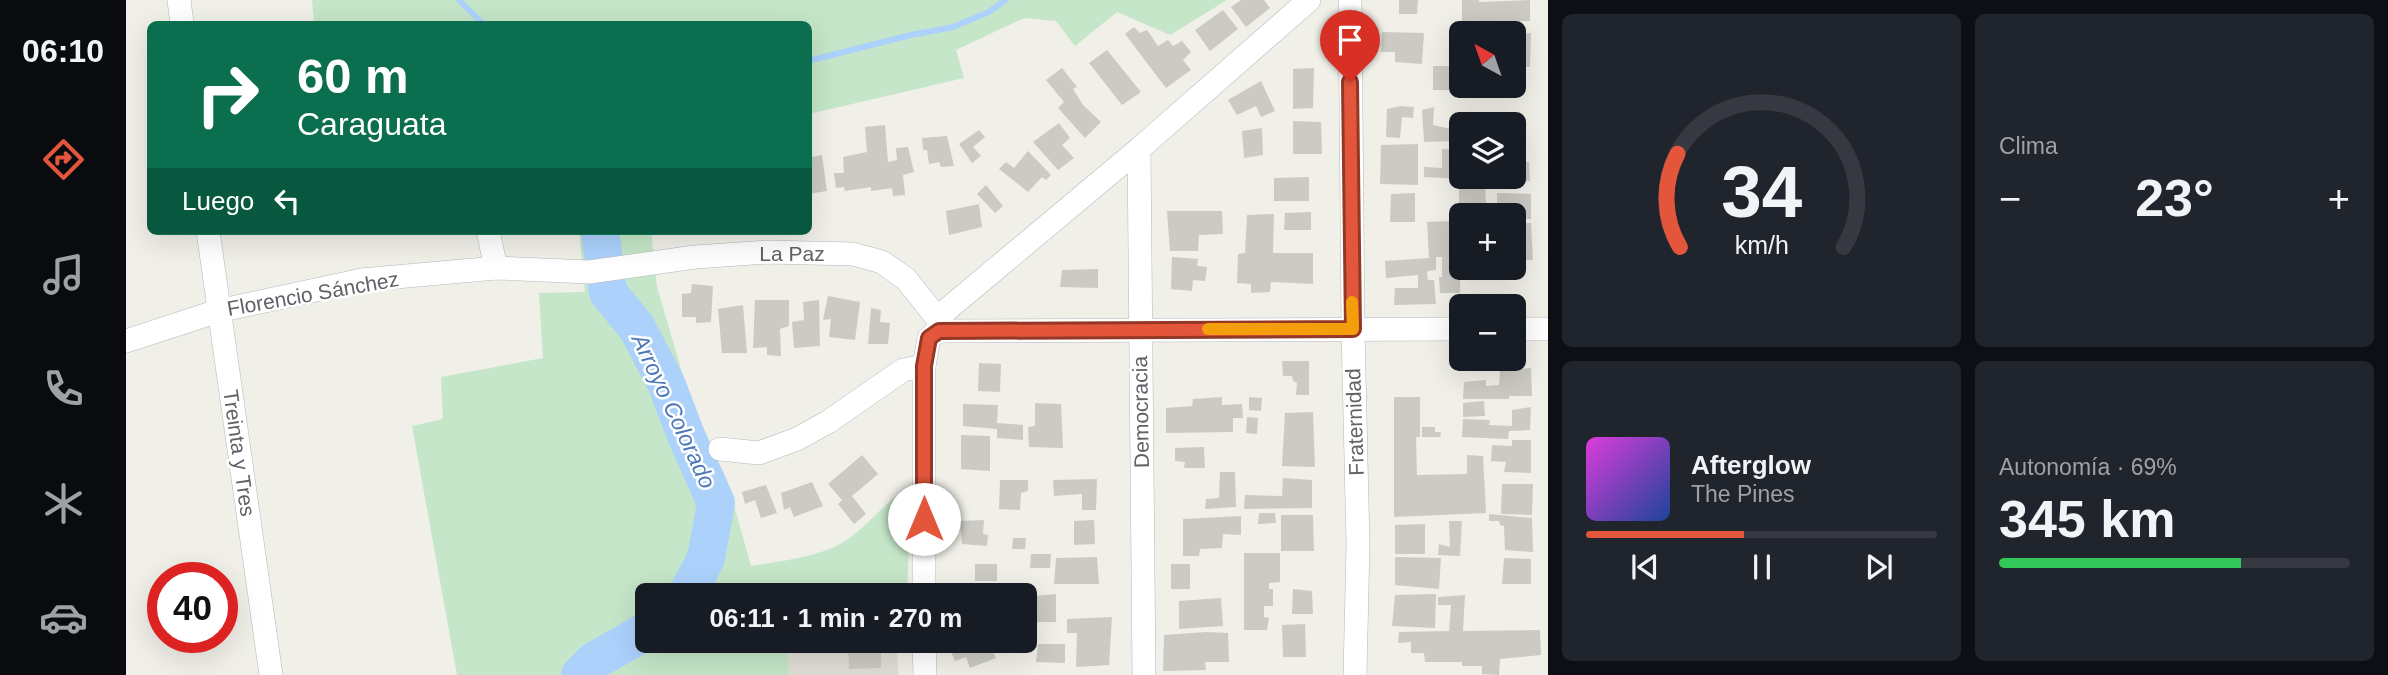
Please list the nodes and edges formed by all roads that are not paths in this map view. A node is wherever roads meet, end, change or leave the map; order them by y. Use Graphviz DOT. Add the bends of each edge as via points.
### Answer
graph roads {
  1 [pos="179,0"];
  2 [pos="1309,0"];
  3 [pos="1350,0"];
  4 [pos="182,21"];
  5 [pos="1139,149"];
  6 [pos="208,235"];
  7 [pos="489,235"];
  8 [pos="496,268"];
  9 [pos="589,272"];
  10 [pos="218,311"];
  11 [pos="938,325"];
  12 [pos="1140,329"];
  13 [pos="1353,329"];
  14 [pos="1449,329"];
  15 [pos="1526,329"];
  16 [pos="1548,329"];
  17 [pos="126,341"];
  18 [pos="924,366"];
  19 [pos="720,449"];
  20 [pos="925,583"];
  21 [pos="925,653"];
  22 [pos="271,675"];
  23 [pos="925,675"];
  24 [pos="1144,675"];
  25 [pos="1355,675"];
  1 -- 4 [label="street"];
  2 -- 5 [label="street"];
  3 -- 13 [label="street, Fraternidad"];
  5 -- 11 [label="street"];
  5 -- 12 [label="street, Democracia"];
  6 -- 10 [label="street, Treinta y Tres"];
  7 -- 8 [label="street"];
  8 -- 9 [label="street, Florencio Sánchez"];
  8 -- 10 [label="street, Florencio Sánchez" via="362,280"];
  9 -- 11 [label="street, La Paz" via="768,252 853,254 882,262 906,279"];
  10 -- 17 [label="street, Florencio Sánchez"];
  10 -- 22 [label="street, Treinta y Tres"];
  11 -- 12 [label="street"];
  11 -- 18 [label="street" via="929,338"];
  12 -- 13 [label="street"];
  12 -- 24 [label="street, Democracia"];
  13 -- 14 [label="street"];
  13 -- 25 [label="street, Fraternidad" via="1358,545"];
  15 -- 16 [label="street"];
  18 -- 19 [label="street" via="903,370 797,439 759,453"];
  18 -- 20 [label="street"];
  21 -- 23 [label="street"];
}
